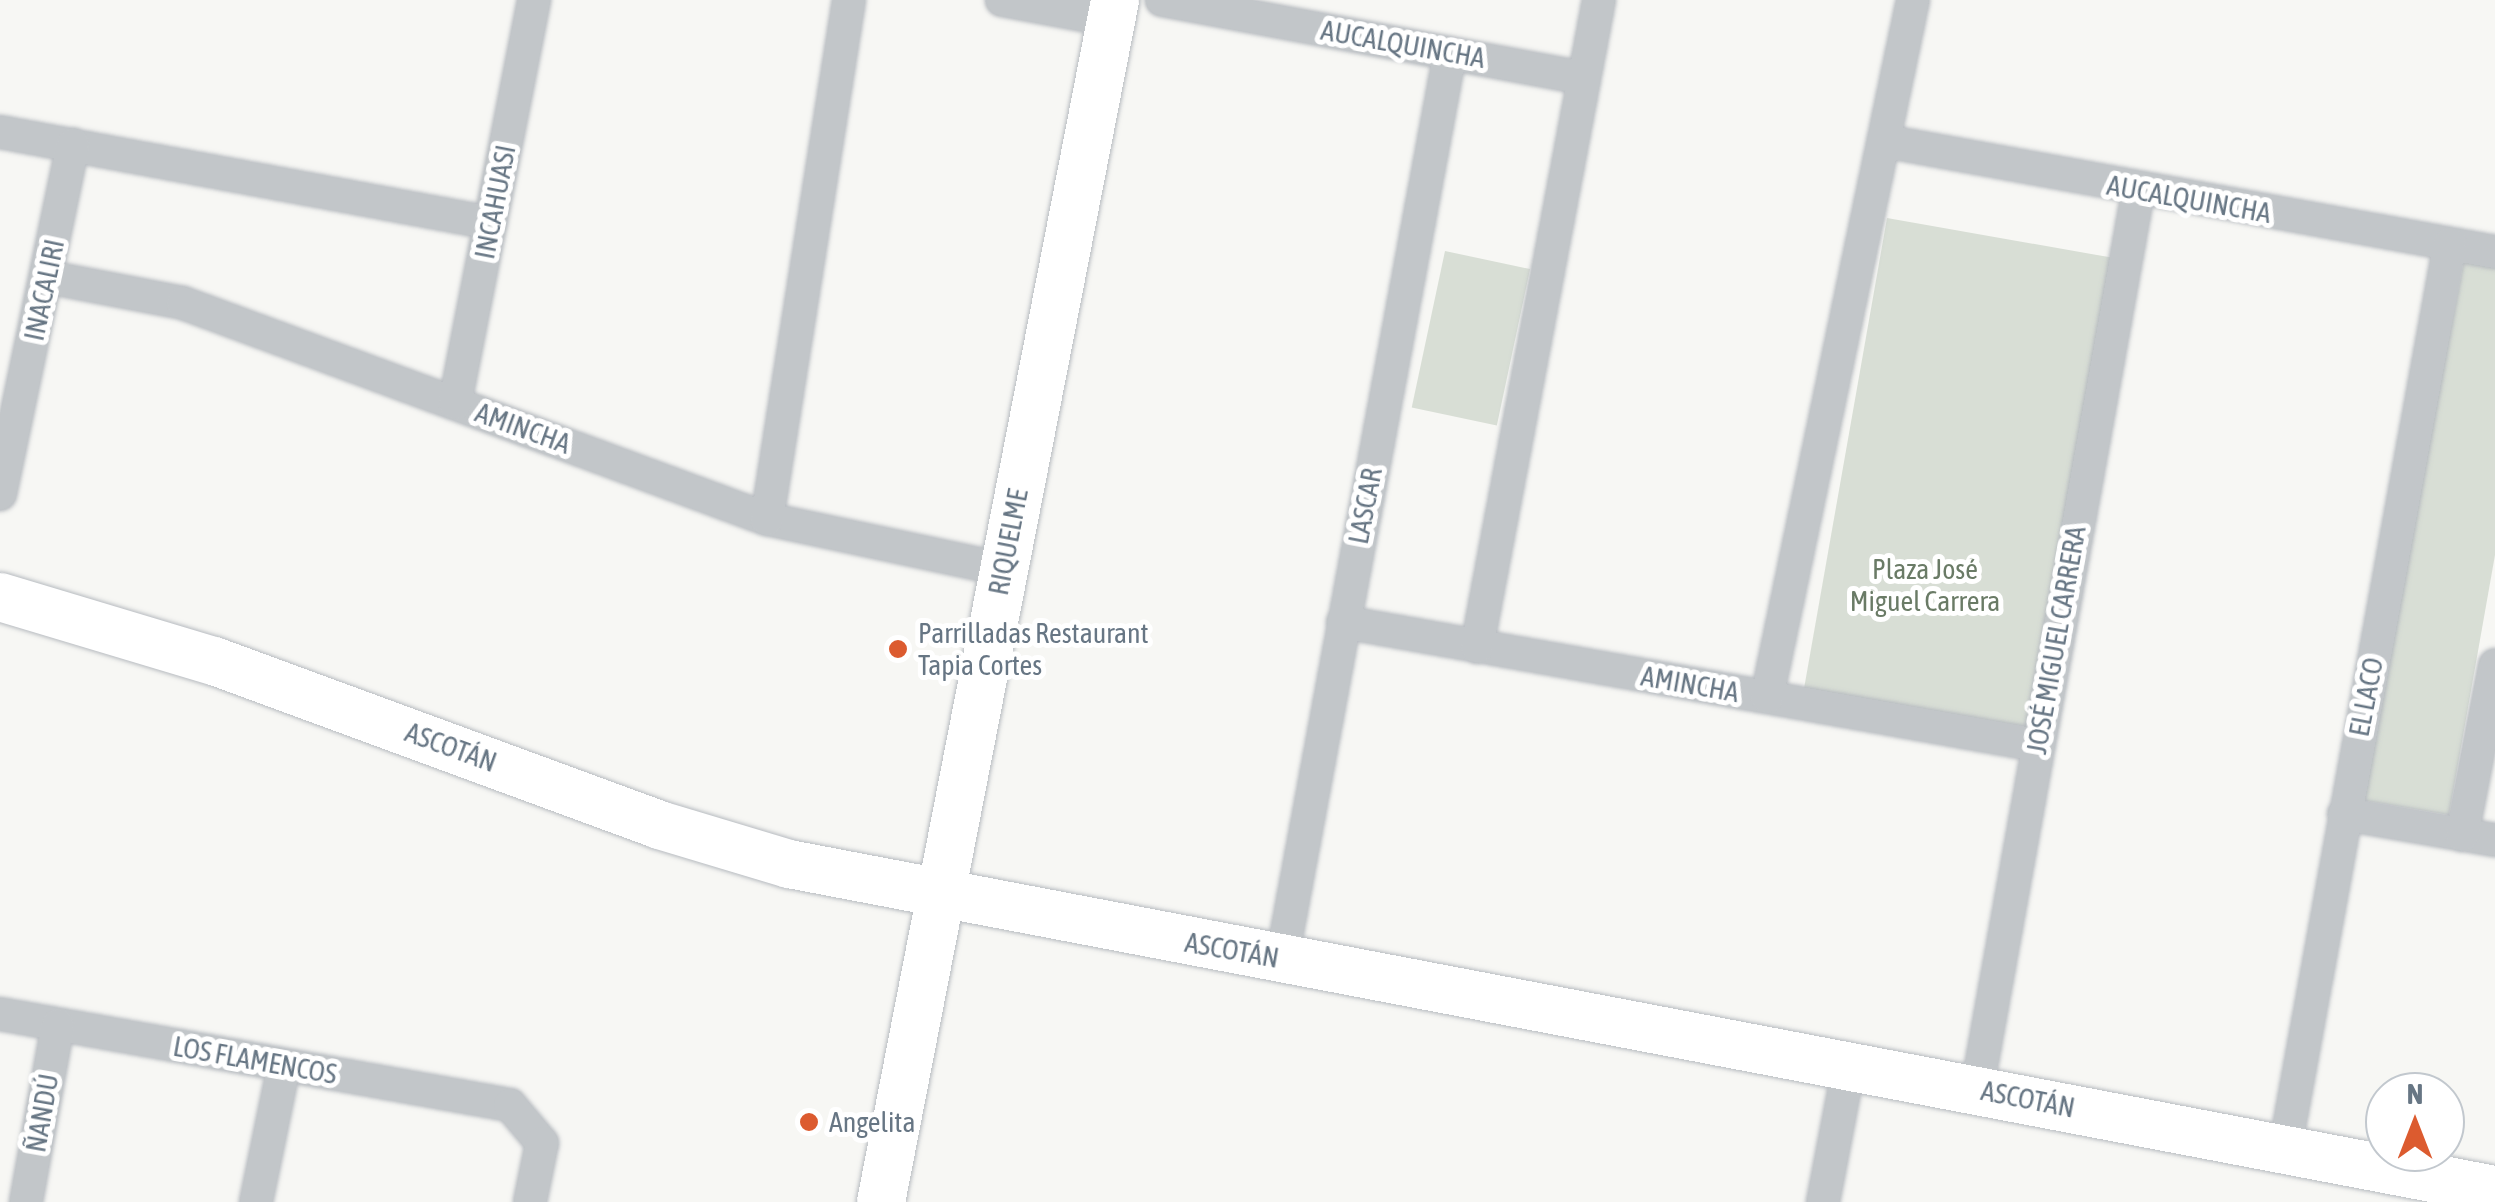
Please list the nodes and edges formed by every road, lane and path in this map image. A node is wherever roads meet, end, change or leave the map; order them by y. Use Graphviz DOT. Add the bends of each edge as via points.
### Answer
graph roads {
  1 [pos="534,0"];
  2 [pos="850,0"];
  3 [pos="1002,0"];
  4 [pos="1162,0"];
  5 [pos="1599,0"];
  6 [pos="1913,0"];
  7 [pos="1113,10"];
  8 [pos="1450,53"];
  9 [pos="1584,78"];
  10 [pos="0,132"];
  11 [pos="1884,141"];
  12 [pos="73,145"];
  13 [pos="2138,192"];
  14 [pos="491,223"];
  15 [pos="2450,244"];
  16 [pos="2495,252"];
  17 [pos="48,277"];
  18 [pos="455,403"];
  19 [pos="0,494"];
  20 [pos="767,519"];
  21 [pos="1002,568"];
  22 [pos="0,597"];
  23 [pos="1343,622"];
  24 [pos="1477,647"];
  25 [pos="2495,665"];
  26 [pos="1767,697"];
  27 [pos="2036,745"];
  28 [pos="2344,814"];
  29 [pos="2462,835"];
  30 [pos="2495,840"];
  31 [pos="937,897"];
  32 [pos="1282,959"];
  33 [pos="0,1014"];
  34 [pos="58,1024"];
  35 [pos="1850,1062"];
  36 [pos="284,1064"];
  37 [pos="1977,1090"];
  38 [pos="2285,1149"];
  39 [pos="2495,1190"];
  40 [pos="26,1202"];
  41 [pos="256,1202"];
  42 [pos="530,1202"];
  43 [pos="881,1202"];
  44 [pos="1822,1202"];
  1 -- 14 [label="street, INCAHUASI"];
  2 -- 20 [label="street"];
  3 -- 7 [label="street"];
  4 -- 8 [label="street, AUCALQUINCHA"];
  5 -- 9 [label="street"];
  6 -- 11 [label="street"];
  7 -- 21 [label="street, RIQUELME"];
  8 -- 9 [label="street, AUCALQUINCHA"];
  8 -- 23 [label="street, LASCAR"];
  9 -- 24 [label="street"];
  10 -- 12 [label="street"];
  11 -- 13 [label="street, AUCALQUINCHA"];
  11 -- 26 [label="street"];
  12 -- 14 [label="street"];
  12 -- 17 [label="street, INACALIRI"];
  13 -- 15 [label="street, AUCALQUINCHA"];
  13 -- 27 [label="street, JOSÉ MIGUEL CARRERA"];
  14 -- 18 [label="street, INCAHUASI"];
  15 -- 16 [label="street, AUCALQUINCHA"];
  15 -- 28 [label="street, EL LACO"];
  17 -- 18 [label="street, AMINCHA" via="183,303"];
  17 -- 19 [label="street, INACALIRI"];
  18 -- 20 [label="street, AMINCHA"];
  20 -- 21 [label="street, AMINCHA"];
  21 -- 31 [label="street, RIQUELME"];
  22 -- 31 [label="street, ASCOTÁN" via="214,661 659,824 789,864"];
  23 -- 24 [label="street, AMINCHA"];
  23 -- 32 [label="street, LASCAR"];
  24 -- 26 [label="street, AMINCHA"];
  25 -- 29 [label="street"];
  26 -- 27 [label="street, AMINCHA"];
  27 -- 37 [label="street, JOSÉ MIGUEL CARRERA"];
  28 -- 29 [label="street"];
  28 -- 38 [label="street, EL LACO"];
  29 -- 30 [label="street"];
  31 -- 32 [label="street, ASCOTÁN"];
  31 -- 43 [label="street, RIQUELME"];
  32 -- 35 [label="street, ASCOTÁN"];
  33 -- 34 [label="street, LOS FLAMENCOS"];
  34 -- 36 [label="street, LOS FLAMENCOS"];
  34 -- 40 [label="street, ÑANDÚ"];
  35 -- 37 [label="street, ASCOTÁN"];
  35 -- 44 [label="street"];
  36 -- 41 [label="street"];
  36 -- 42 [label="street, LOS FLAMENCOS" via="510,1106 542,1143"];
  37 -- 38 [label="street, ASCOTÁN"];
  38 -- 39 [label="street, ASCOTÁN"];
}
